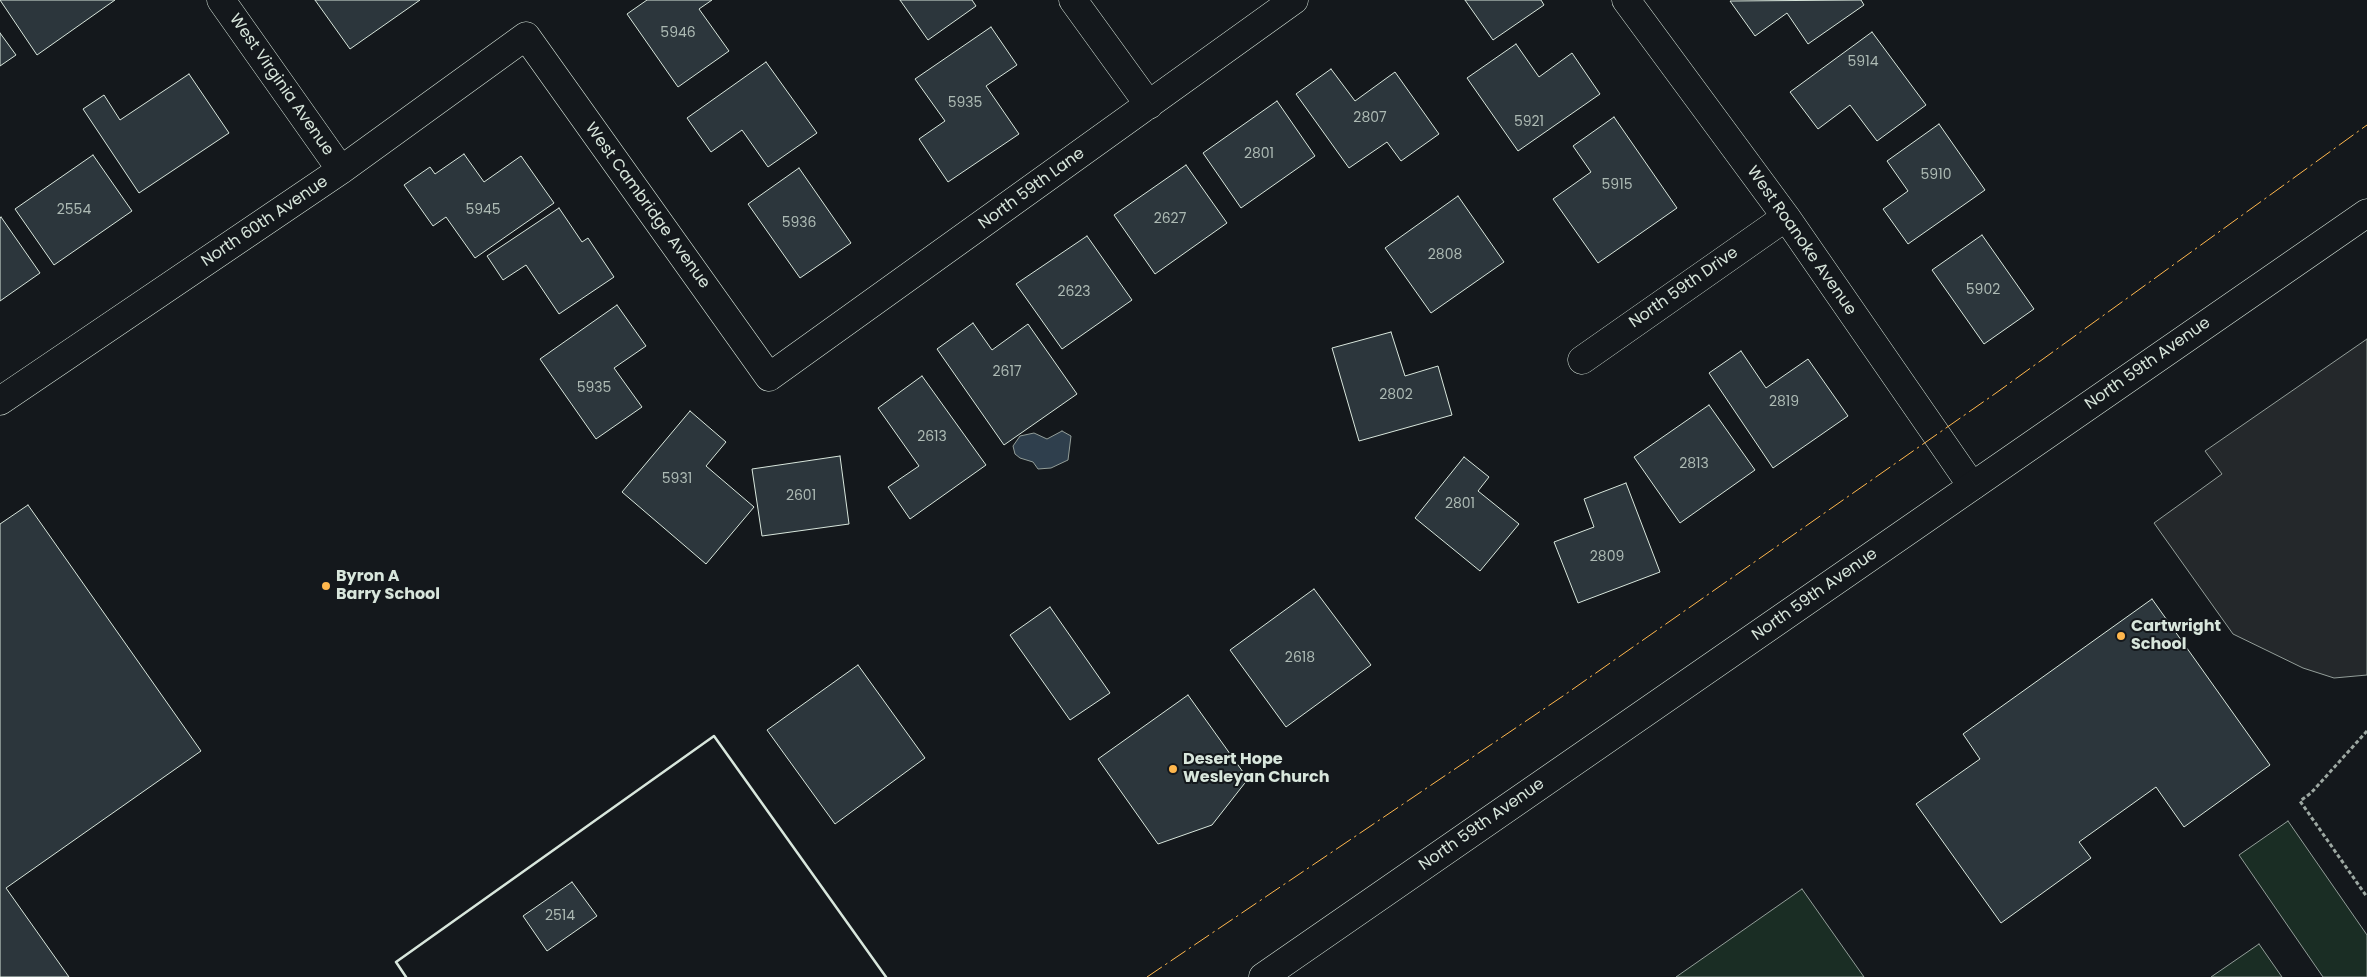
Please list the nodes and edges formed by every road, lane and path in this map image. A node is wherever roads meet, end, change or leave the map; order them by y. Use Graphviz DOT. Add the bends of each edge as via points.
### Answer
graph roads {
  1 [pos="221,0"];
  2 [pos="1073,0"];
  3 [pos="1294,0"];
  4 [pos="1626,0"];
  5 [pos="526,36"];
  6 [pos="1149,105"];
  7 [pos="341,170"];
  8 [pos="2367,213"];
  9 [pos="1786,217"];
  10 [pos="1582,360"];
  11 [pos="769,376"];
  12 [pos="0,401"];
  13 [pos="1972,486"];
  14 [pos="2367,731"];
  15 [pos="2367,896"];
  16 [pos="1263,977"];
  1 -- 7 [label="street, West Virginia Avenue"];
  2 -- 6 [label="street"];
  3 -- 6 [label="street, North 59th Lane"];
  4 -- 9 [label="street, West Roanoke Avenue"];
  5 -- 7 [label="street, North 60th Avenue"];
  5 -- 11 [label="street, West Cambridge Avenue"];
  6 -- 11 [label="street, North 59th Lane"];
  7 -- 12 [label="street, North 60th Avenue"];
  8 -- 13 [label="street, North 59th Avenue"];
  9 -- 10 [label="street, North 59th Drive"];
  9 -- 13 [label="street, West Roanoke Avenue"];
  13 -- 16 [label="street, North 59th Avenue"];
  14 -- 15 [label="path" via="2311,793 2300,800"];
}
